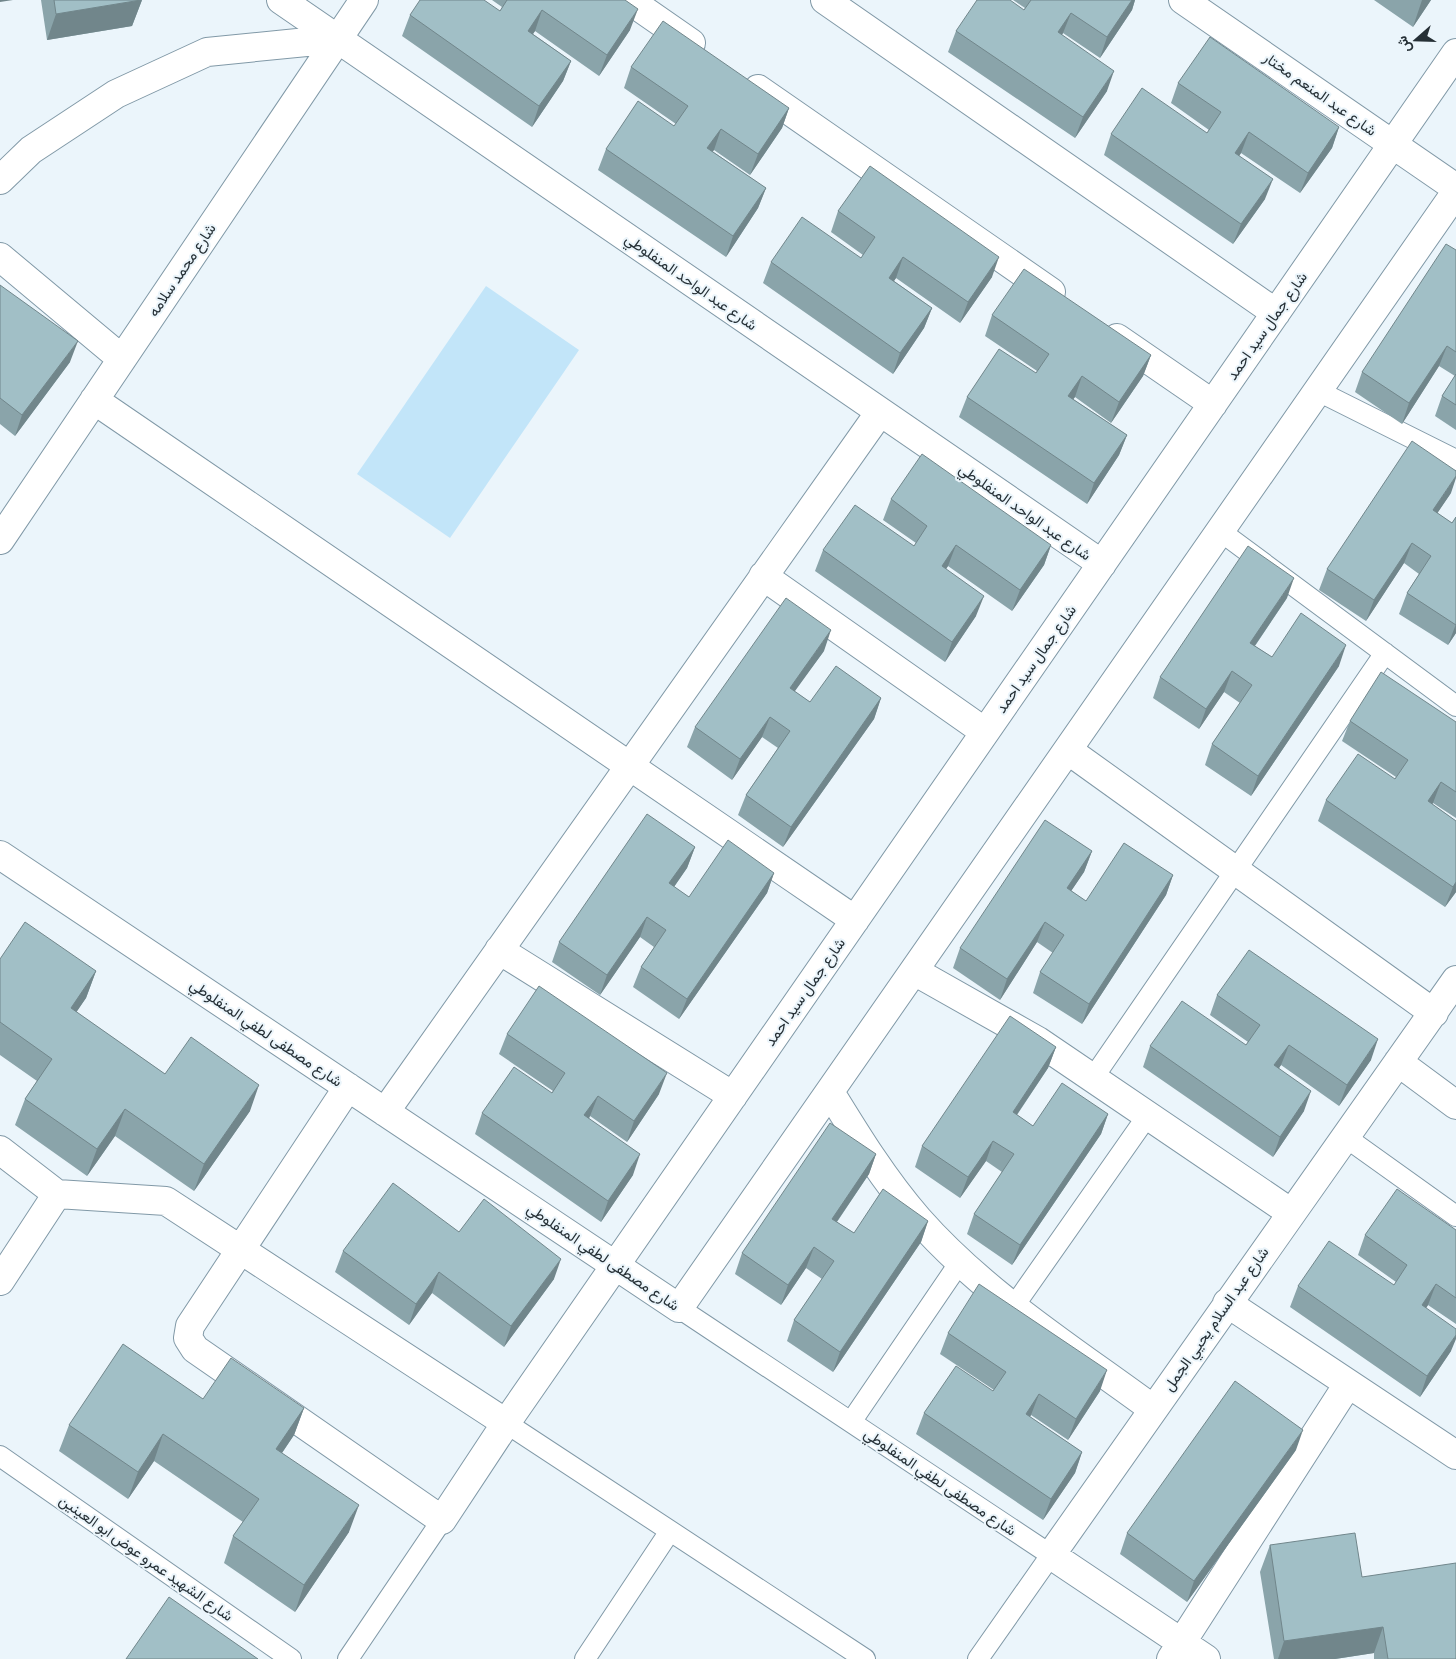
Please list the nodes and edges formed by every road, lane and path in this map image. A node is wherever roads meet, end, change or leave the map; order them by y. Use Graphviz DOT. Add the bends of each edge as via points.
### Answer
graph roads {
  1 [pos="281,0"];
  2 [pos="364,0"];
  3 [pos="629,0"];
  4 [pos="825,0"];
  5 [pos="1183,0"];
  6 [pos="1216,9"];
  7 [pos="337,39"];
  8 [pos="1456,53"];
  9 [pos="711,57"];
  10 [pos="736,74"];
  11 [pos="1393,145"];
  12 [pos="0,180"];
  13 [pos="1456,188"];
  14 [pos="1456,192"];
  15 [pos="0,257"];
  16 [pos="1073,307"];
  17 [pos="1276,313"];
  18 [pos="1098,324"];
  19 [pos="122,359"];
  20 [pos="1318,391"];
  21 [pos="94,400"];
  22 [pos="1213,404"];
  23 [pos="880,412"];
  24 [pos="1456,460"];
  25 [pos="1220,531"];
  26 [pos="0,540"];
  27 [pos="1102,564"];
  28 [pos="763,576"];
  29 [pos="1385,653"];
  30 [pos="1456,706"];
  31 [pos="986,732"];
  32 [pos="1069,750"];
  33 [pos="629,766"];
  34 [pos="0,856"];
  35 [pos="1234,870"];
  36 [pos="855,920"];
  37 [pos="499,950"];
  38 [pos="914,971"];
  39 [pos="1456,980"];
  40 [pos="1434,1012"];
  41 [pos="1398,1062"];
  42 [pos="1093,1078"];
  43 [pos="348,1087"];
  44 [pos="830,1092"];
  45 [pos="733,1096"];
  46 [pos="1456,1105"];
  47 [pos="385,1112"];
  48 [pos="1148,1115"];
  49 [pos="1344,1136"];
  50 [pos="0,1150"];
  51 [pos="57,1194"];
  52 [pos="1290,1212"];
  53 [pos="1456,1216"];
  54 [pos="241,1249"];
  55 [pos="960,1262"];
  56 [pos="615,1265"];
  57 [pos="0,1281"];
  58 [pos="1227,1303"];
  59 [pos="1014,1306"];
  60 [pos="679,1308"];
  61 [pos="1348,1384"];
  62 [pos="1152,1409"];
  63 [pos="851,1422"];
  64 [pos="506,1423"];
  65 [pos="1456,1454"];
  66 [pos="0,1456"];
  67 [pos="442,1520"];
  68 [pos="670,1531"];
  69 [pos="1051,1555"];
  70 [pos="1176,1651"];
  71 [pos="291,1659"];
  72 [pos="348,1659"];
  73 [pos="585,1659"];
  74 [pos="865,1659"];
  75 [pos="978,1659"];
  76 [pos="1206,1659"];
  1 -- 7 [label="street, شارع عبد الواحد المنفلوطي"];
  2 -- 7 [label="street, شارع محمد سلامه"];
  3 -- 9 [label="street"];
  4 -- 17 [label="street"];
  5 -- 6 [label="street, شارع عبد المنعم مختار"];
  6 -- 11 [label="street, شارع عبد المنعم مختار"];
  7 -- 12 [label="street" via="207,52 116,94 31,150"];
  7 -- 19 [label="street, شارع محمد سلامه"];
  7 -- 23 [label="street, شارع عبد الواحد المنفلوطي"];
  8 -- 11 [label="street, شارع جمال سيد احمد"];
  10 -- 16 [label="street"];
  11 -- 13 [label="street, شارع عبد المنعم مختار"];
  11 -- 17 [label="street, شارع جمال سيد احمد"];
  14 -- 20 [label="street"];
  15 -- 19 [label="street"];
  17 -- 22 [label="street, شارع جمال سيد احمد"];
  18 -- 22 [label="street"];
  19 -- 21 [label="street, شارع محمد سلامه"];
  20 -- 24 [label="lane"];
  20 -- 25 [label="street"];
  21 -- 26 [label="street, شارع محمد سلامه"];
  21 -- 33 [label="street"];
  22 -- 27 [label="street, شارع جمال سيد احمد"];
  23 -- 27 [label="street, شارع عبد الواحد المنفلوطي"];
  23 -- 28 [label="street"];
  25 -- 29 [label="lane"];
  25 -- 32 [label="street"];
  27 -- 31 [label="street, شارع جمال سيد احمد"];
  28 -- 31 [label="street"];
  28 -- 33 [label="street"];
  29 -- 30 [label="lane"];
  29 -- 35 [label="lane"];
  31 -- 36 [label="street, شارع جمال سيد احمد"];
  32 -- 35 [label="street"];
  32 -- 38 [label="street"];
  33 -- 36 [label="street"];
  33 -- 37 [label="street"];
  34 -- 43 [label="street, شارع مصطفى لطفي المنفلوطي"];
  35 -- 40 [label="street"];
  35 -- 42 [label="lane"];
  36 -- 45 [label="street, شارع جمال سيد احمد"];
  37 -- 45 [label="street"];
  37 -- 47 [label="street"];
  38 -- 42 [label="street" via="1038,1041"];
  38 -- 44 [label="street"];
  39 -- 40 [label="street, شارع عبد السلام يحيي الجمل"];
  40 -- 41 [label="street, شارع عبد السلام يحيي الجمل"];
  41 -- 46 [label="street"];
  41 -- 49 [label="street, شارع عبد السلام يحيي الجمل"];
  42 -- 48 [label="street"];
  43 -- 47 [label="street, شارع مصطفى لطفي المنفلوطي"];
  43 -- 54 [label="street"];
  44 -- 55 [label="street" via="868,1154 918,1219"];
  44 -- 60 [label="street"];
  45 -- 56 [label="street, شارع جمال سيد احمد"];
  47 -- 56 [label="street, شارع مصطفى لطفي المنفلوطي"];
  48 -- 52 [label="street"];
  48 -- 59 [label="lane"];
  49 -- 52 [label="street, شارع عبد السلام يحيي الجمل"];
  49 -- 53 [label="lane"];
  50 -- 51 [label="street"];
  51 -- 54 [label="street" via="166,1201"];
  51 -- 57 [label="street"];
  52 -- 58 [label="street, شارع عبد السلام يحيي الجمل"];
  54 -- 64 [label="street"];
  54 -- 67 [label="street" via="190,1326 188,1338 195,1349"];
  55 -- 59 [label="street"];
  55 -- 63 [label="lane"];
  56 -- 60 [label="street, شارع مصطفى لطفي المنفلوطي"];
  56 -- 64 [label="street, شارع جمال سيد احمد"];
  58 -- 61 [label="street"];
  58 -- 62 [label="street, شارع عبد السلام يحيي الجمل"];
  59 -- 62 [label="street"];
  60 -- 63 [label="lane, شارع مصطفى لطفي المنفلوطي"];
  61 -- 65 [label="street"];
  61 -- 70 [label="street"];
  62 -- 69 [label="street, شارع عبد السلام يحيي الجمل"];
  63 -- 69 [label="lane, شارع مصطفى لطفي المنفلوطي"];
  64 -- 67 [label="street, شارع جمال سيد احمد"];
  64 -- 68 [label="lane"];
  66 -- 71 [label="lane, شارع الشهيد عمرو عوض ابو العينين"];
  67 -- 72 [label="lane"];
  68 -- 73 [label="lane"];
  68 -- 74 [label="lane"];
  69 -- 70 [label="street, شارع مصطفى لطفي المنفلوطي"];
  69 -- 75 [label="lane, شارع عبد السلام يحيي الجمل"];
  70 -- 76 [label="street, شارع مصطفى لطفي المنفلوطي"];
}
